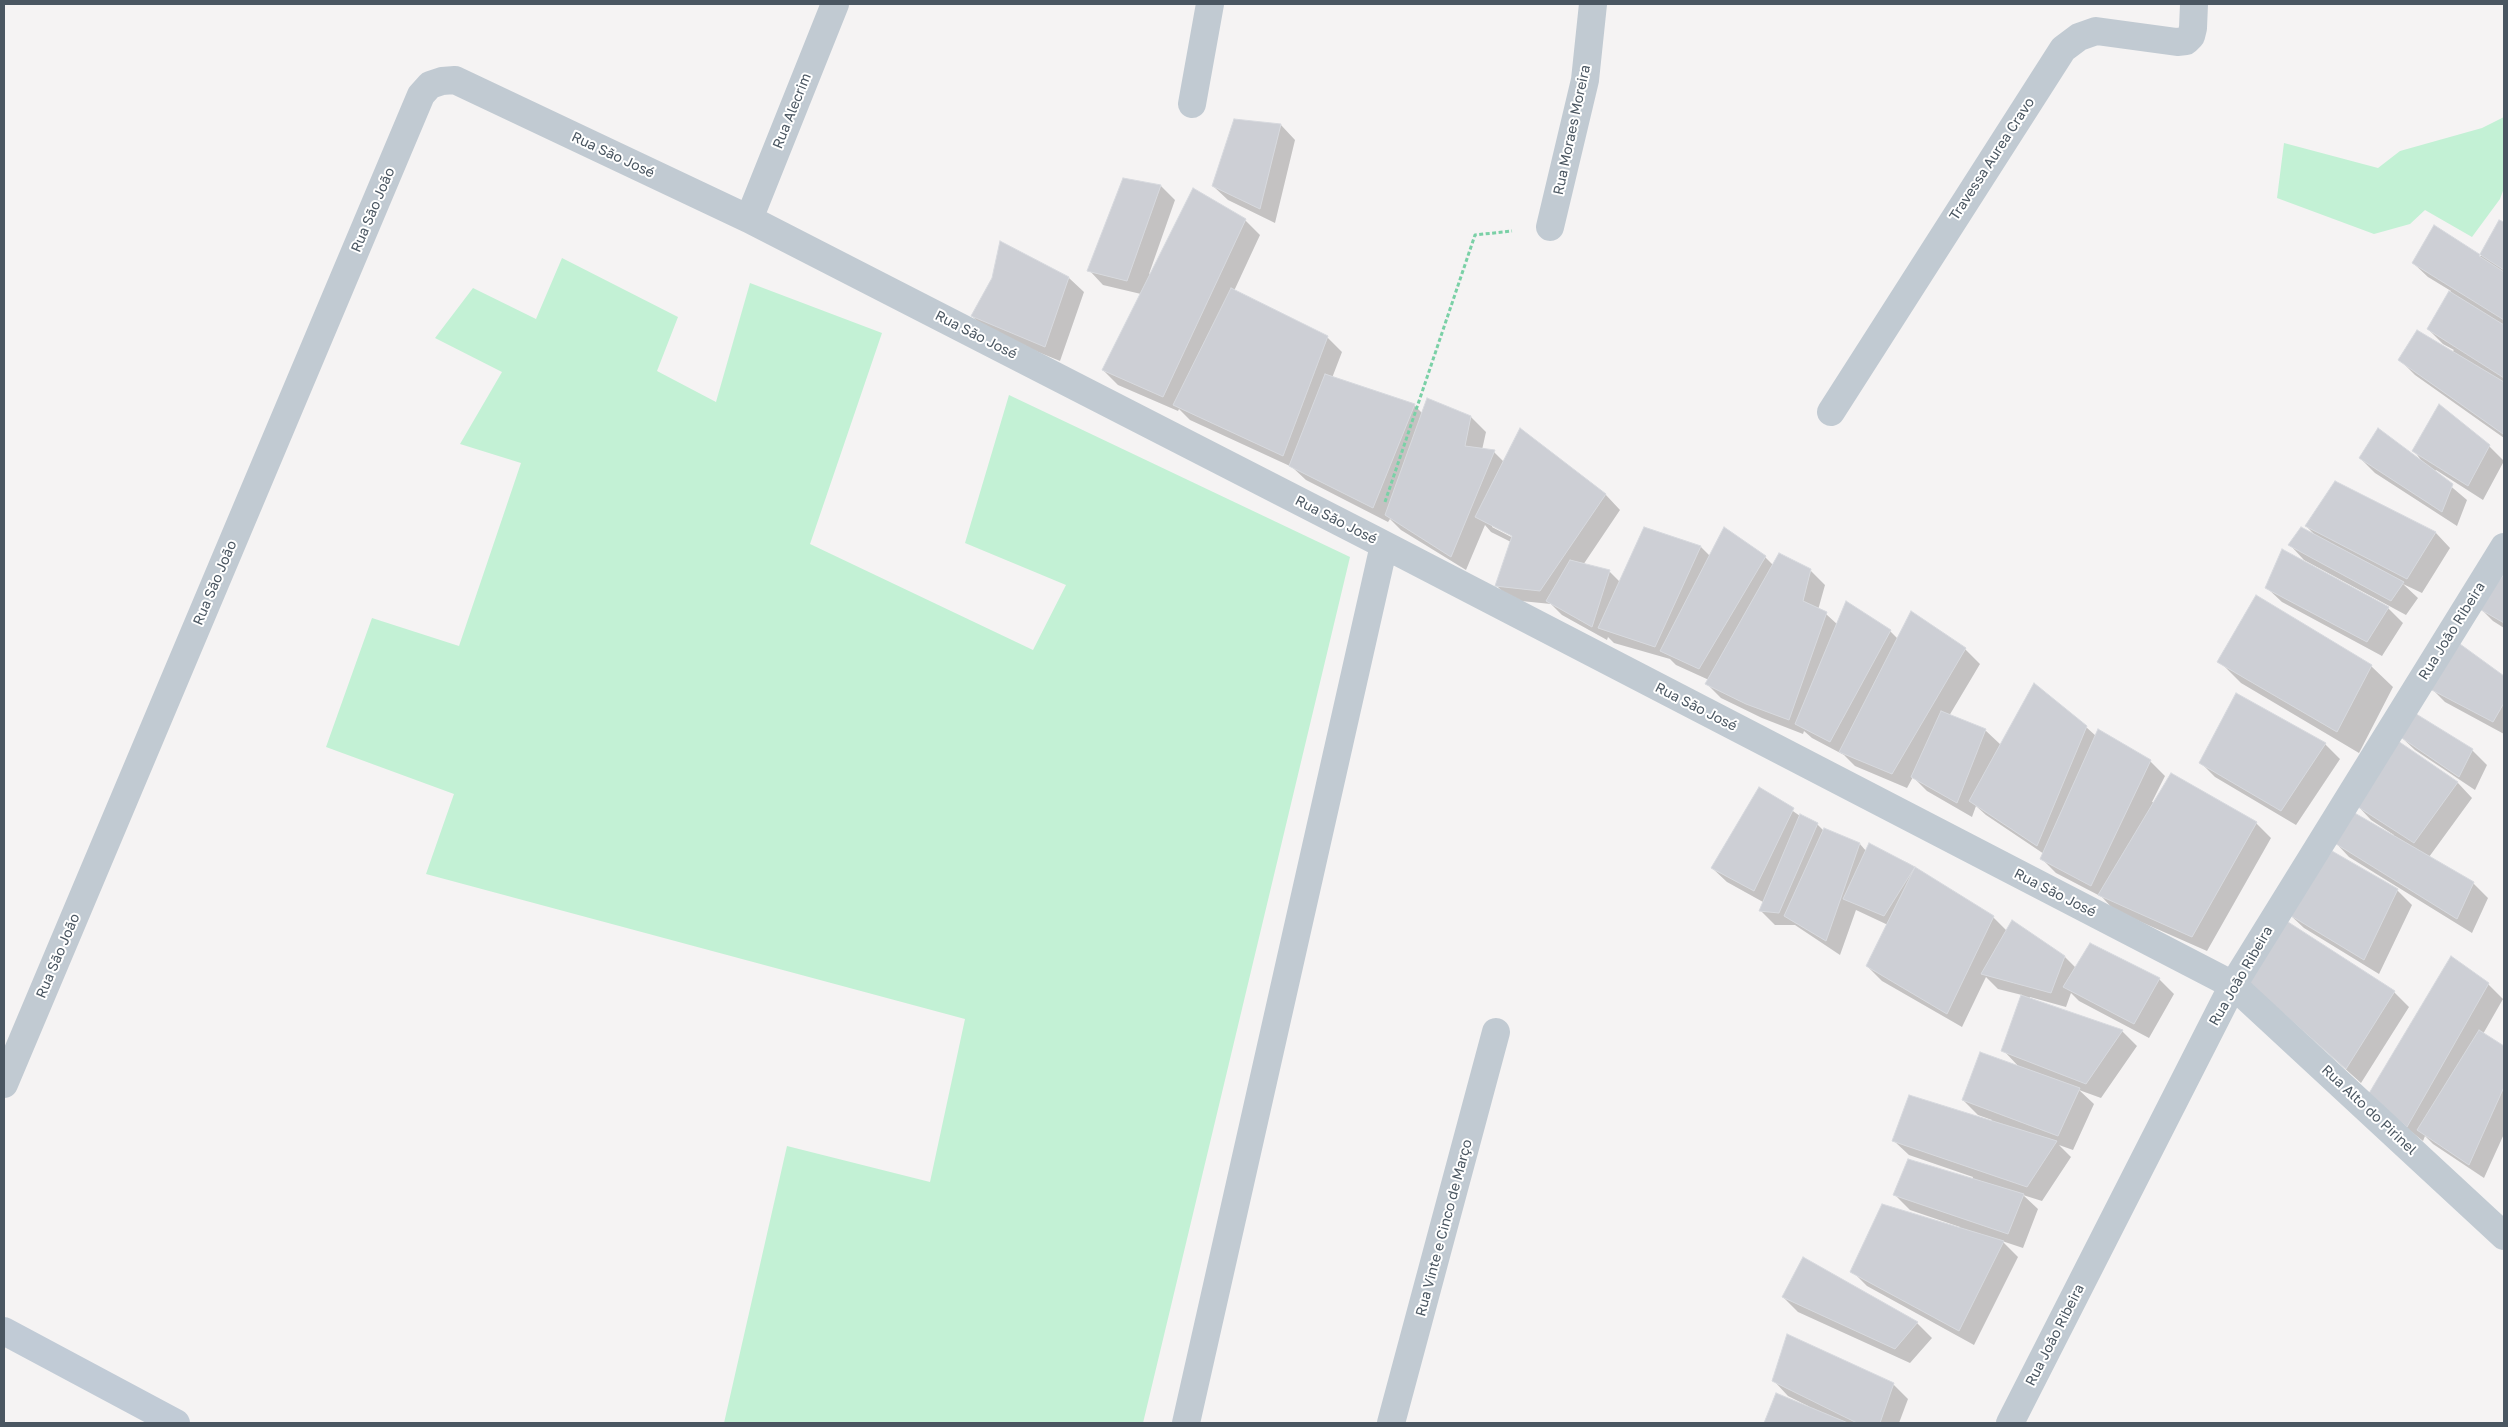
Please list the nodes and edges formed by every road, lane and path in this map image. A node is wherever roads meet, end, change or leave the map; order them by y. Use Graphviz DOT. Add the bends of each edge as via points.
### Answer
graph roads {
  1 [pos="835,4"];
  2 [pos="1210,4"];
  3 [pos="1593,4"];
  4 [pos="2194,4"];
  5 [pos="430,85"];
  6 [pos="1192,104"];
  7 [pos="748,219"];
  8 [pos="1550,227"];
  9 [pos="1831,412"];
  10 [pos="1378,542"];
  11 [pos="2504,547"];
  12 [pos="2233,985"];
  13 [pos="1496,1032"];
  14 [pos="4,1084"];
  15 [pos="2504,1236"];
  16 [pos="4,1331"];
  17 [pos="176,1423"];
  18 [pos="1186,1423"];
  19 [pos="1391,1423"];
  20 [pos="2010,1423"];
  1 -- 7 [label="street, Rua Alecrim"];
  2 -- 6 [label="street"];
  3 -- 8 [label="street, Rua Moraes Moreira" via="1585,80"];
  4 -- 9 [label="street, Travessa Aurea Cravo" via="2194,28 2186,41 2096,31 2079,37 2063,49"];
  5 -- 7 [label="street, Rua São José" via="455,80"];
  5 -- 14 [label="street, Rua São João" via="421,95"];
  7 -- 10 [label="street, Rua São José"];
  8 -- 10 [label="path" via="1475,235 1422,387"];
  10 -- 12 [label="street, Rua São José"];
  10 -- 18 [label="street"];
  11 -- 12 [label="street, Rua João Ribeira"];
  12 -- 15 [label="street, Rua Alto do Pirinel"];
  12 -- 20 [label="street, Rua João Ribeira"];
  13 -- 19 [label="street, Rua Vinte e Cinco de Março"];
  16 -- 17 [label="main road"];
}
